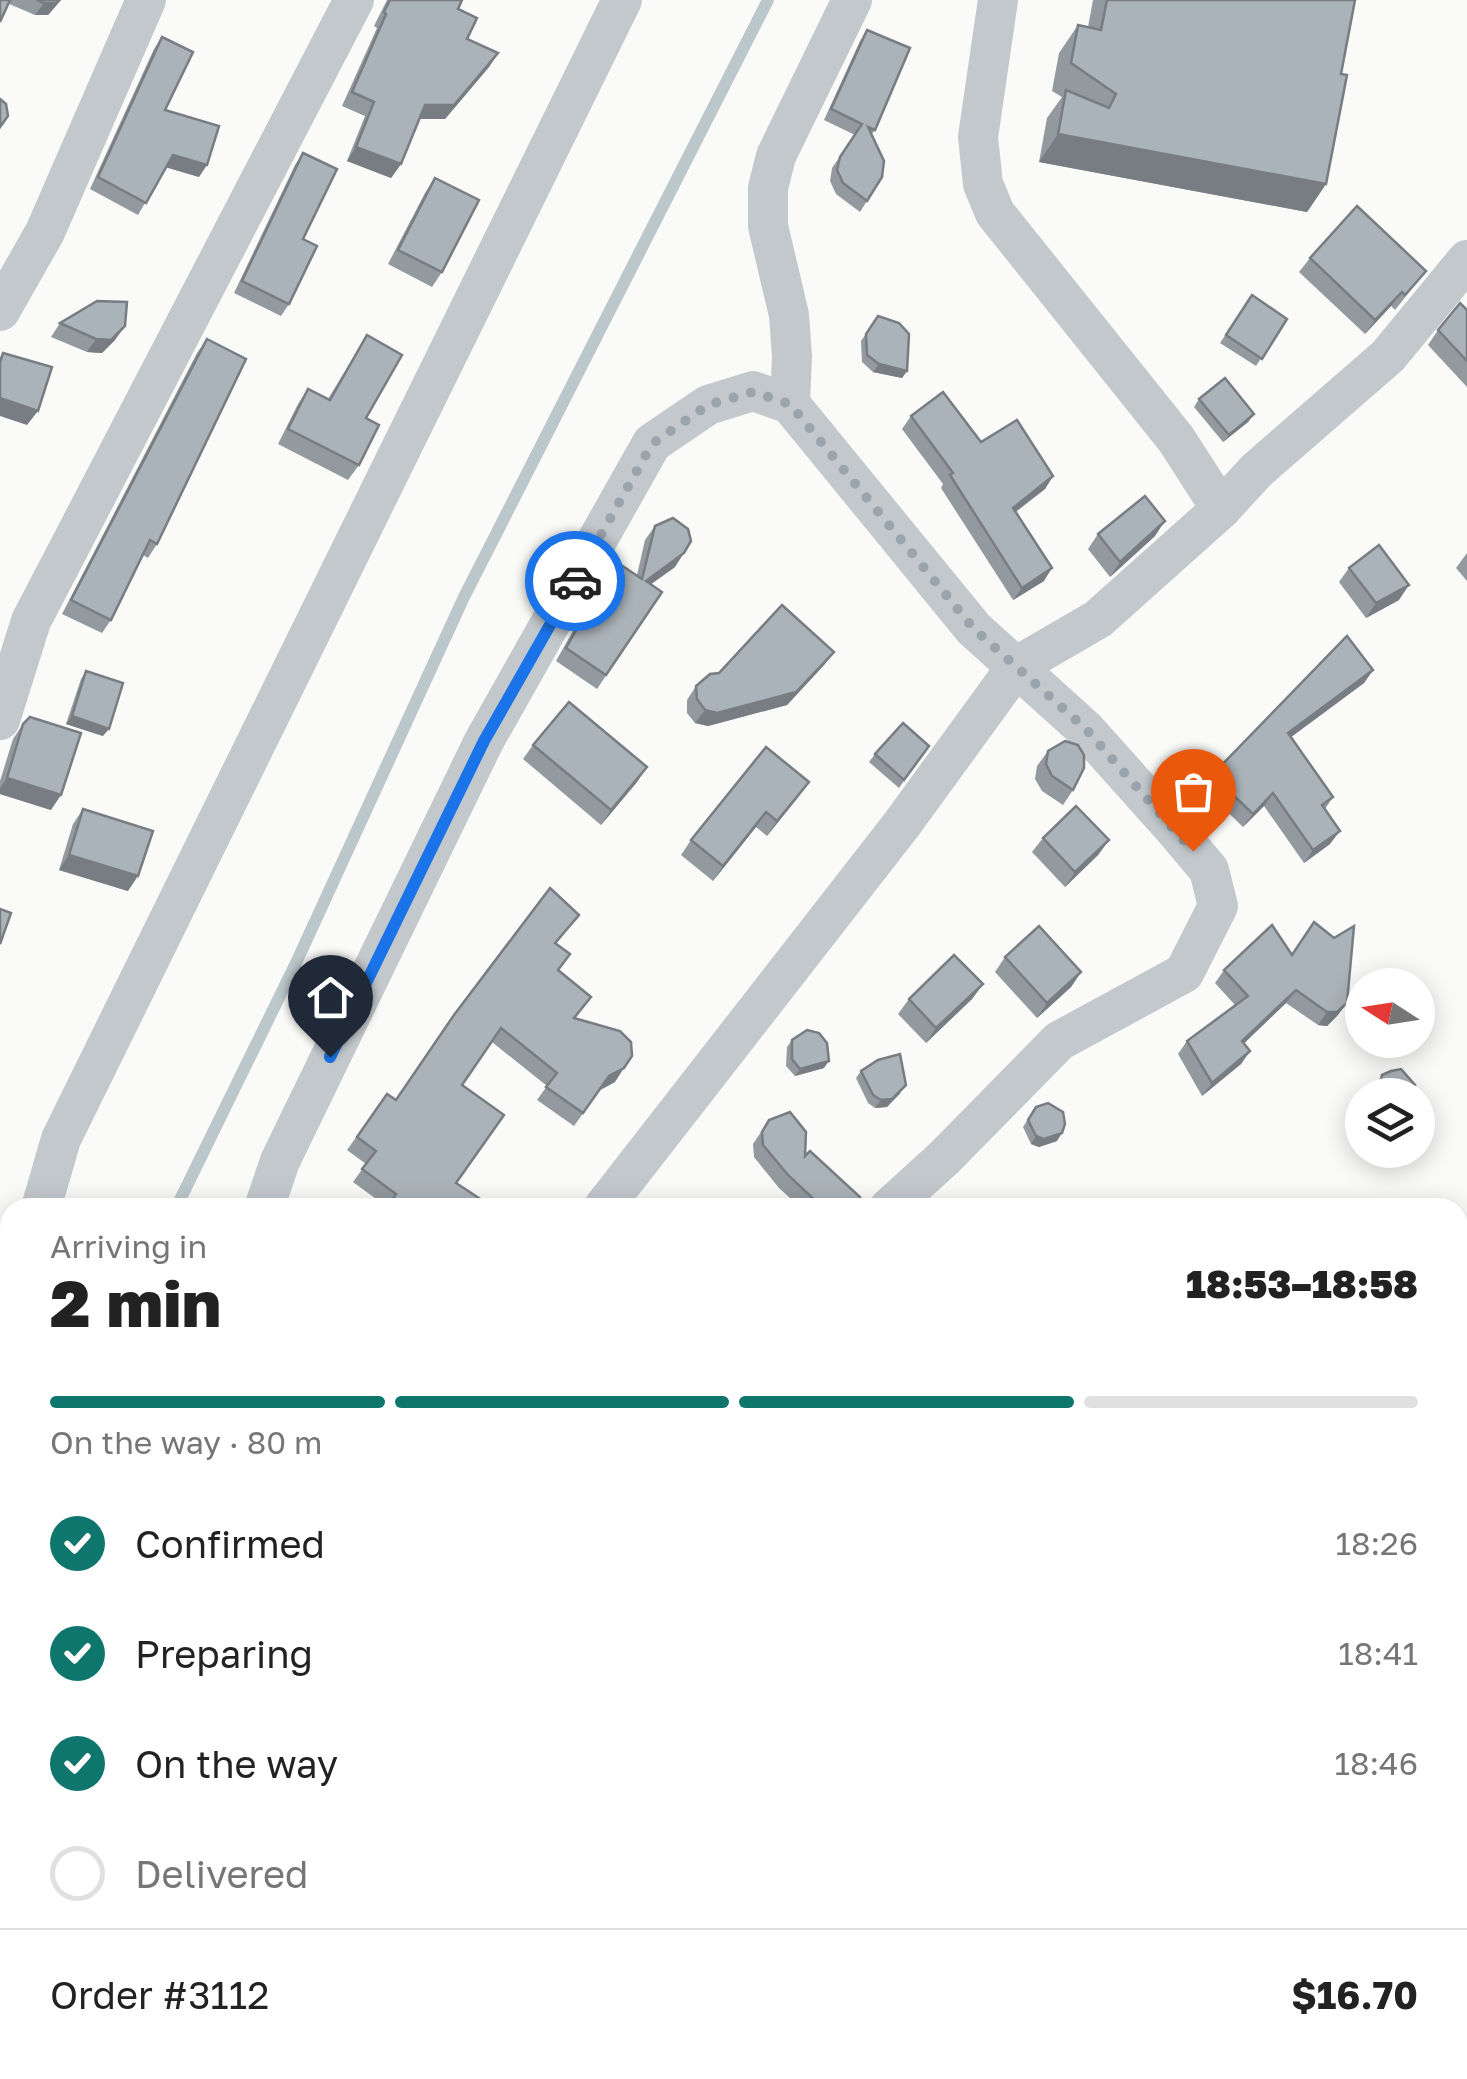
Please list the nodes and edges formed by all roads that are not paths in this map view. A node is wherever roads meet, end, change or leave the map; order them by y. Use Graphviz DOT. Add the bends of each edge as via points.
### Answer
graph roads {
  1 [pos="146,0"];
  2 [pos="354,0"];
  3 [pos="622,0"];
  4 [pos="852,0"];
  5 [pos="998,0"];
  6 [pos="1467,260"];
  7 [pos="0,311"];
  8 [pos="790,404"];
  9 [pos="1221,509"];
  10 [pos="1018,666"];
  11 [pos="0,720"];
  12 [pos="44,1198"];
  13 [pos="267,1198"];
  14 [pos="611,1198"];
  15 [pos="900,1198"];
  1 -- 7 [label="street" via="46,232"];
  2 -- 11 [label="street" via="31,621"];
  3 -- 12 [label="street" via="61,1139"];
  4 -- 8 [label="street" via="776,156 768,188 768,226 789,316"];
  5 -- 9 [label="street" via="978,137 983,184 995,213 1176,439"];
  6 -- 9 [label="street" via="1388,356"];
  8 -- 10 [label="street" via="974,629"];
  8 -- 13 [label="street" via="753,392 708,405 652,444 484,741"];
  9 -- 10 [label="street" via="1098,619"];
  10 -- 14 [label="street"];
  10 -- 15 [label="street" via="1085,728 1209,870 1218,906 1184,973 1059,1041"];
}
